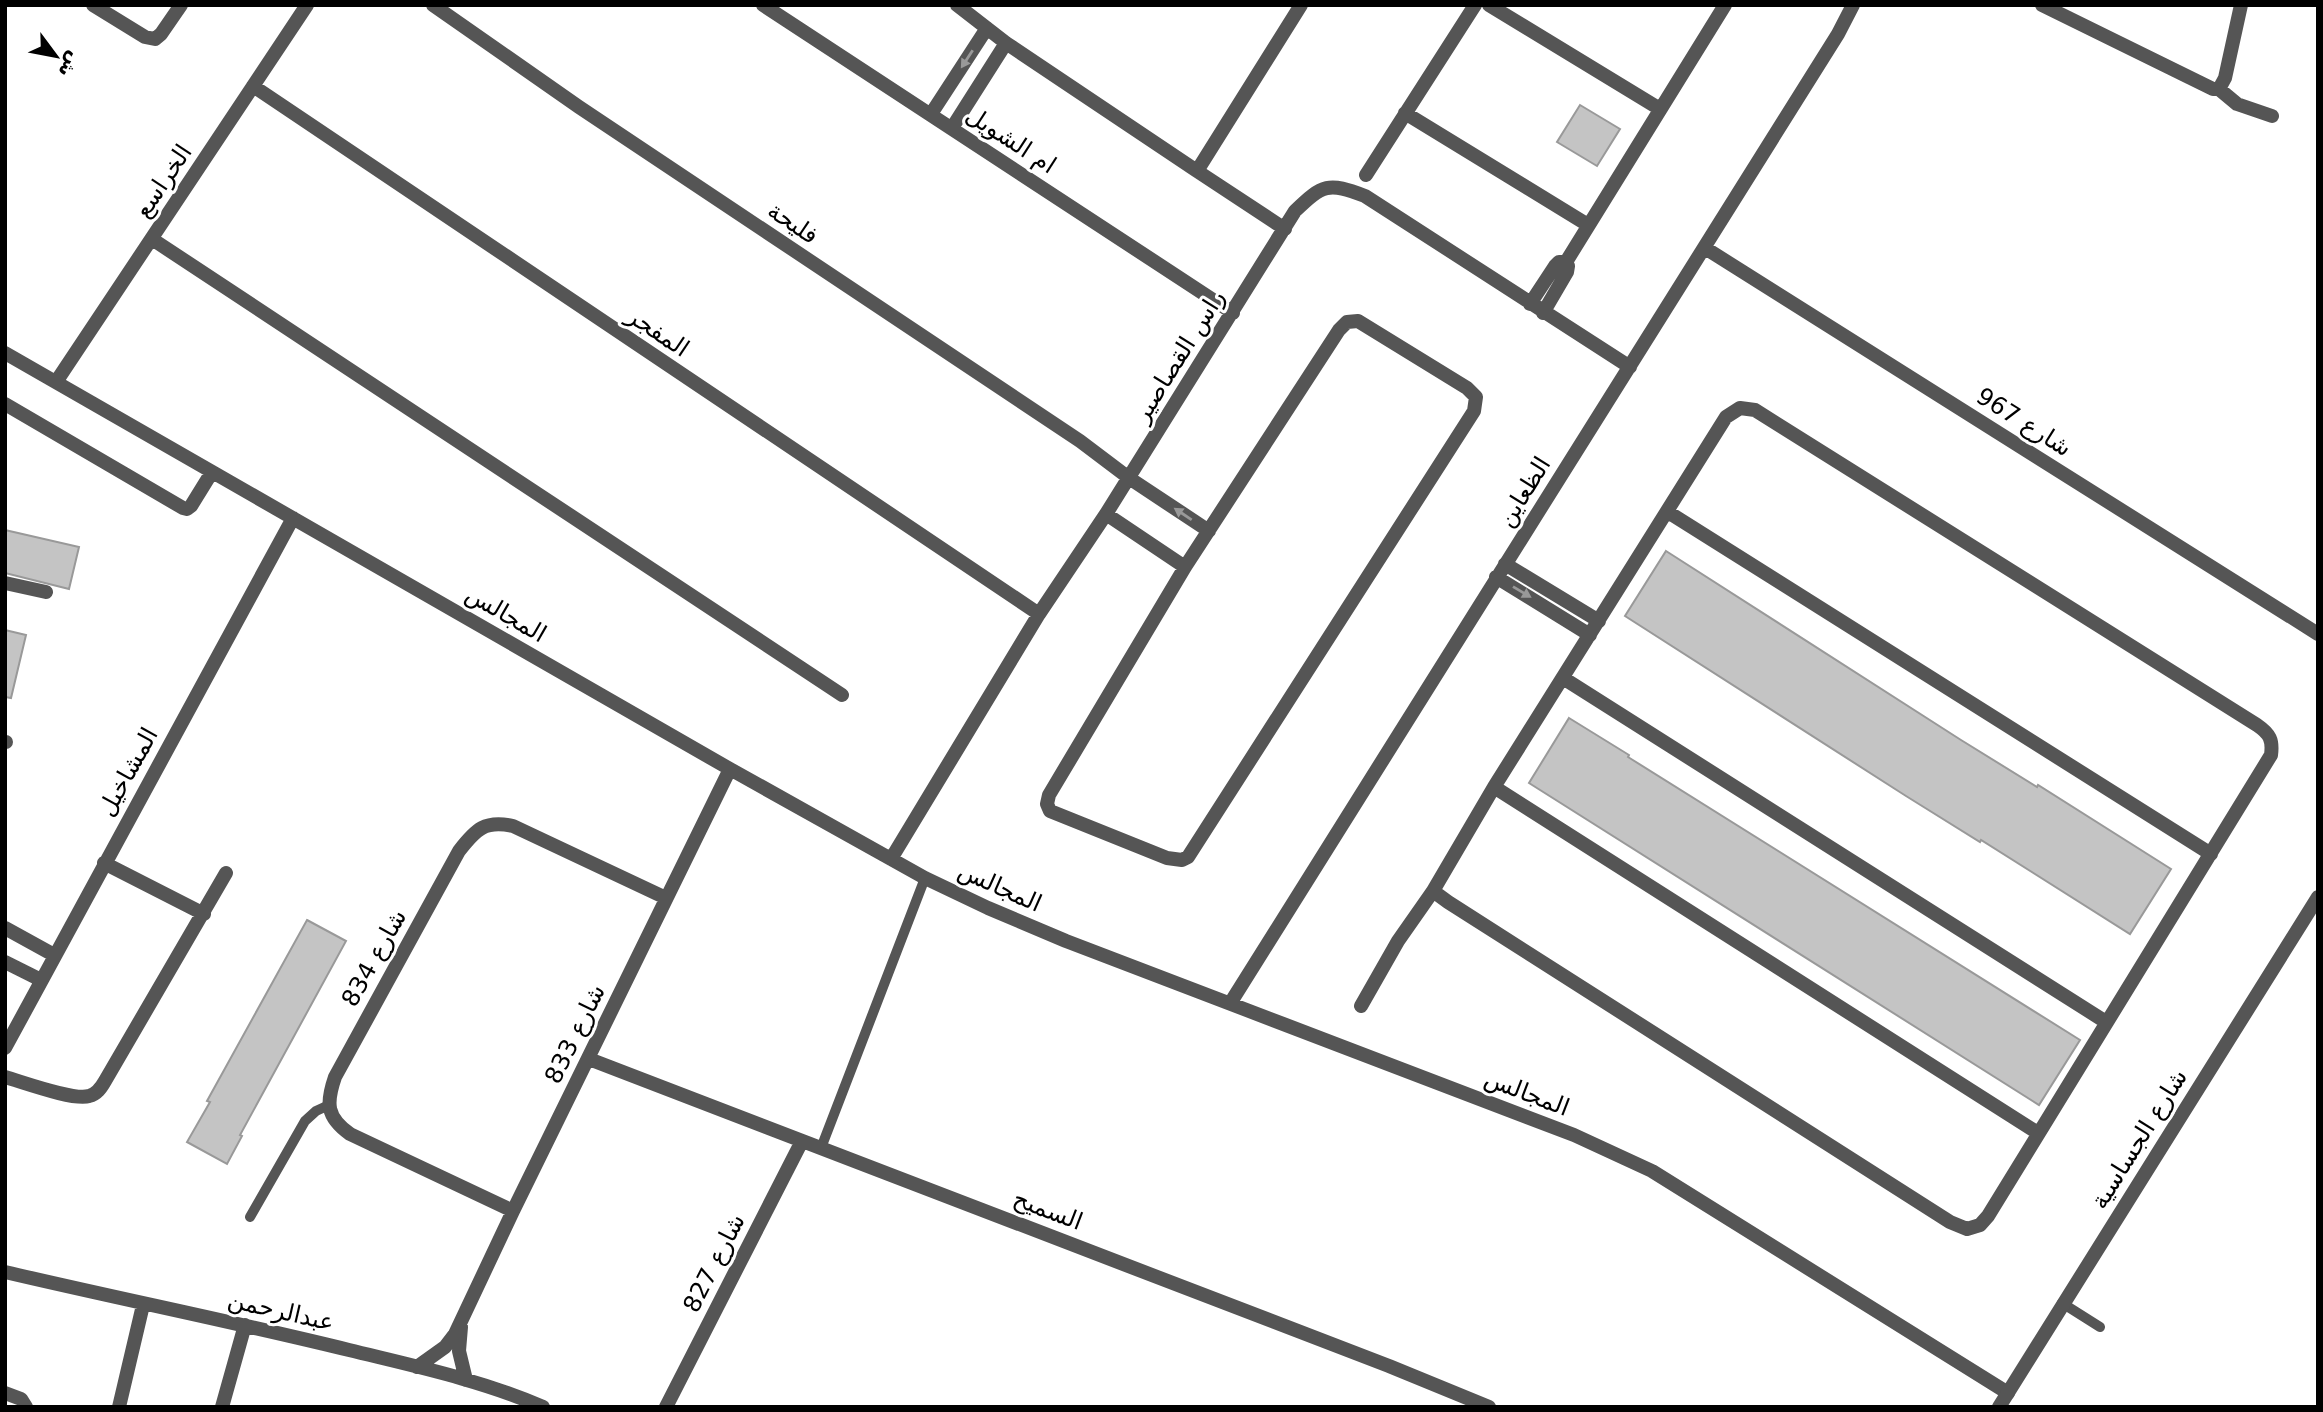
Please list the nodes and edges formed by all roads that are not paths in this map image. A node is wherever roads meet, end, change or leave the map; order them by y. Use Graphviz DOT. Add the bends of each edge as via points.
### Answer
graph roads {
  1 [pos="93,5"];
  2 [pos="181,5"];
  3 [pos="307,5"];
  4 [pos="433,5"];
  5 [pos="763,5"];
  6 [pos="957,5"];
  7 [pos="1301,5"];
  8 [pos="1475,5"];
  9 [pos="1489,5"];
  10 [pos="1725,5"];
  11 [pos="1853,5"];
  12 [pos="2042,5"];
  13 [pos="2241,5"];
  14 [pos="987,29"];
  15 [pos="1006,43"];
  16 [pos="253,86"];
  17 [pos="2219,89"];
  18 [pos="1660,108"];
  19 [pos="1405,113"];
  20 [pos="931,114"];
  21 [pos="2272,116"];
  22 [pos="952,128"];
  23 [pos="1197,171"];
  24 [pos="1366,175"];
  25 [pos="1588,225"];
  26 [pos="1285,229"];
  27 [pos="152,239"];
  28 [pos="1705,248"];
  29 [pos="1566,262"];
  30 [pos="1530,304"];
  31 [pos="1233,313"];
  32 [pos="1544,313"];
  33 [pos="5,352"];
  34 [pos="1630,367"];
  35 [pos="56,382"];
  36 [pos="5,404"];
  37 [pos="212,472"];
  38 [pos="1129,478"];
  39 [pos="1668,512"];
  40 [pos="1106,514"];
  41 [pos="293,518"];
  42 [pos="1209,531"];
  43 [pos="1505,564"];
  44 [pos="1185,567"];
  45 [pos="1496,577"];
  46 [pos="5,583"];
  47 [pos="46,592"];
  48 [pos="1039,614"];
  49 [pos="1599,621"];
  50 [pos="2318,634"];
  51 [pos="1590,635"];
  52 [pos="1563,678"];
  53 [pos="842,695"];
  54 [pos="730,769"];
  55 [pos="1494,787"];
  56 [pos="2211,853"];
  57 [pos="891,859"];
  58 [pos="104,863"];
  59 [pos="226,873"];
  60 [pos="925,878"];
  61 [pos="1433,891"];
  62 [pos="2318,897"];
  63 [pos="666,898"];
  64 [pos="204,914"];
  65 [pos="5,928"];
  66 [pos="54,955"];
  67 [pos="5,962"];
  68 [pos="41,980"];
  69 [pos="1231,1002"];
  70 [pos="1361,1006"];
  71 [pos="2106,1022"];
  72 [pos="5,1048"];
  73 [pos="589,1059"];
  74 [pos="5,1076"];
  75 [pos="329,1105"];
  76 [pos="2038,1133"];
  77 [pos="802,1141"];
  78 [pos="821,1148"];
  79 [pos="513,1211"];
  80 [pos="250,1217"];
  81 [pos="5,1272"];
  82 [pos="2062,1303"];
  83 [pos="143,1305"];
  84 [pos="462,1319"];
  85 [pos="245,1325"];
  86 [pos="2100,1327"];
  87 [pos="417,1367"];
  88 [pos="466,1380"];
  89 [pos="5,1393"];
  90 [pos="2008,1393"];
  91 [pos="1480,1405"];
  92 [pos="26,1407"];
  93 [pos="119,1407"];
  94 [pos="222,1407"];
  95 [pos="543,1407"];
  96 [pos="666,1407"];
  97 [pos="1999,1407"];
  1 -- 2 [label="street" via="155,39"];
  3 -- 16 [label="street, الخراسع"];
  4 -- 38 [label="street, فليحة"];
  5 -- 20 [label="street, ام الشويل"];
  6 -- 14 [label="street"];
  7 -- 23 [label="street"];
  8 -- 19 [label="street"];
  9 -- 18 [label="street"];
  10 -- 18 [label="street"];
  11 -- 28 [label="street, الظعاين"];
  12 -- 17 [label="street"];
  13 -- 17 [label="street"];
  14 -- 15 [label="street"];
  14 -- 20 [label="street, one-way"];
  15 -- 22 [label="street"];
  15 -- 23 [label="street"];
  16 -- 27 [label="street, الخراسع"];
  16 -- 48 [label="street, المفجر"];
  17 -- 21 [label="street" via="2236,104"];
  18 -- 25 [label="street"];
  19 -- 24 [label="street"];
  19 -- 25 [label="street"];
  20 -- 22 [label="street, ام الشويل"];
  22 -- 31 [label="street, ام الشويل"];
  23 -- 26 [label="street"];
  25 -- 29 [label="street"];
  26 -- 30 [label="street, راس القصاصير" via="1312,195 1339,186 1365,196"];
  26 -- 31 [label="street, راس القصاصير"];
  27 -- 35 [label="street, الخراسع"];
  27 -- 53 [label="street"];
  28 -- 34 [label="street, الظعاين"];
  28 -- 50 [label="street, شارع 967"];
  29 -- 30 [label="street" via="1555,266"];
  29 -- 32 [label="street" via="1567,272"];
  30 -- 32 [label="street, راس القصاصير"];
  31 -- 38 [label="street, راس القصاصير"];
  32 -- 34 [label="street, راس القصاصير"];
  33 -- 35 [label="street, المجالس"];
  34 -- 43 [label="street, الظعاين"];
  35 -- 37 [label="street, المجالس"];
  36 -- 37 [label="street" via="183,508 191,506"];
  37 -- 41 [label="street, المجالس"];
  38 -- 40 [label="street, راس القصاصير"];
  42 -- 38 [label="street, فليحة, one-way"];
  39 -- 49 [label="street"];
  39 -- 56 [label="street"];
  39 -- 56 [label="street" via="1726,417 1740,408 1755,410 2257,725 2272,742 2271,755"];
  40 -- 44 [label="street"];
  40 -- 48 [label="street, راس القصاصير"];
  41 -- 54 [label="street, المجالس"];
  41 -- 58 [label="street, المشاخيل"];
  42 -- 44 [label="street"];
  42 -- 44 [label="street" via="1347,322 1358,321 1476,397 1474,411 1193,851 1175,860 1055,814 1046,804"];
  43 -- 45 [label="street, الظعاين"];
  43 -- 49 [label="street"];
  45 -- 51 [label="street, one-way"];
  45 -- 69 [label="street, الظعاين"];
  46 -- 47 [label="street"];
  48 -- 57 [label="street, راس القصاصير"];
  49 -- 51 [label="street"];
  51 -- 52 [label="street"];
  52 -- 55 [label="street"];
  52 -- 71 [label="street"];
  54 -- 57 [label="street, المجالس"];
  54 -- 63 [label="street, شارع 833"];
  55 -- 61 [label="street"];
  55 -- 76 [label="street"];
  56 -- 71 [label="street"];
  57 -- 60 [label="street, المجالس"];
  58 -- 64 [label="street"];
  58 -- 66 [label="street, المشاخيل"];
  59 -- 64 [label="street"];
  60 -- 69 [label="street, المجالس" via="1066,941"];
  60 -- 78 [label="lane"];
  61 -- 70 [label="street"];
  61 -- 76 [label="street" via="1967,1229 1988,1216"];
  62 -- 82 [label="street, شارع الجساسية"];
  63 -- 73 [label="street, شارع 833"];
  63 -- 75 [label="street, شارع 834" via="513,826 497,822 484,827 459,851 335,1077"];
  64 -- 74 [label="street" via="93,1096 71,1096"];
  65 -- 66 [label="street"];
  66 -- 68 [label="street, المشاخيل"];
  67 -- 68 [label="street"];
  68 -- 72 [label="street, المشاخيل"];
  69 -- 90 [label="street, المجالس" via="1620,1155"];
  71 -- 76 [label="street"];
  73 -- 77 [label="street, السميح"];
  73 -- 79 [label="street, شارع 833"];
  75 -- 79 [label="street" via="333,1118 350,1134"];
  75 -- 80 [label="lane" via="305,1121"];
  77 -- 78 [label="street, السميح"];
  77 -- 96 [label="street, شارع 827"];
  78 -- 91 [label="street, السميح"];
  79 -- 84 [label="street, شارع 833"];
  81 -- 83 [label="street, عبدالرحمن"];
  82 -- 86 [label="lane"];
  82 -- 90 [label="street, شارع الجساسية"];
  83 -- 85 [label="street, عبدالرحمن"];
  83 -- 93 [label="street"];
  84 -- 87 [label="street, شارع 833" via="444,1347"];
  84 -- 88 [label="street, شارع 833" via="459,1351"];
  85 -- 87 [label="street, عبدالرحمن"];
  85 -- 94 [label="street"];
  87 -- 88 [label="street, عبدالرحمن"];
  88 -- 95 [label="street, عبدالرحمن"];
  89 -- 92 [label="street" via="21,1399"];
  90 -- 97 [label="street, شارع الجساسية"];
}
